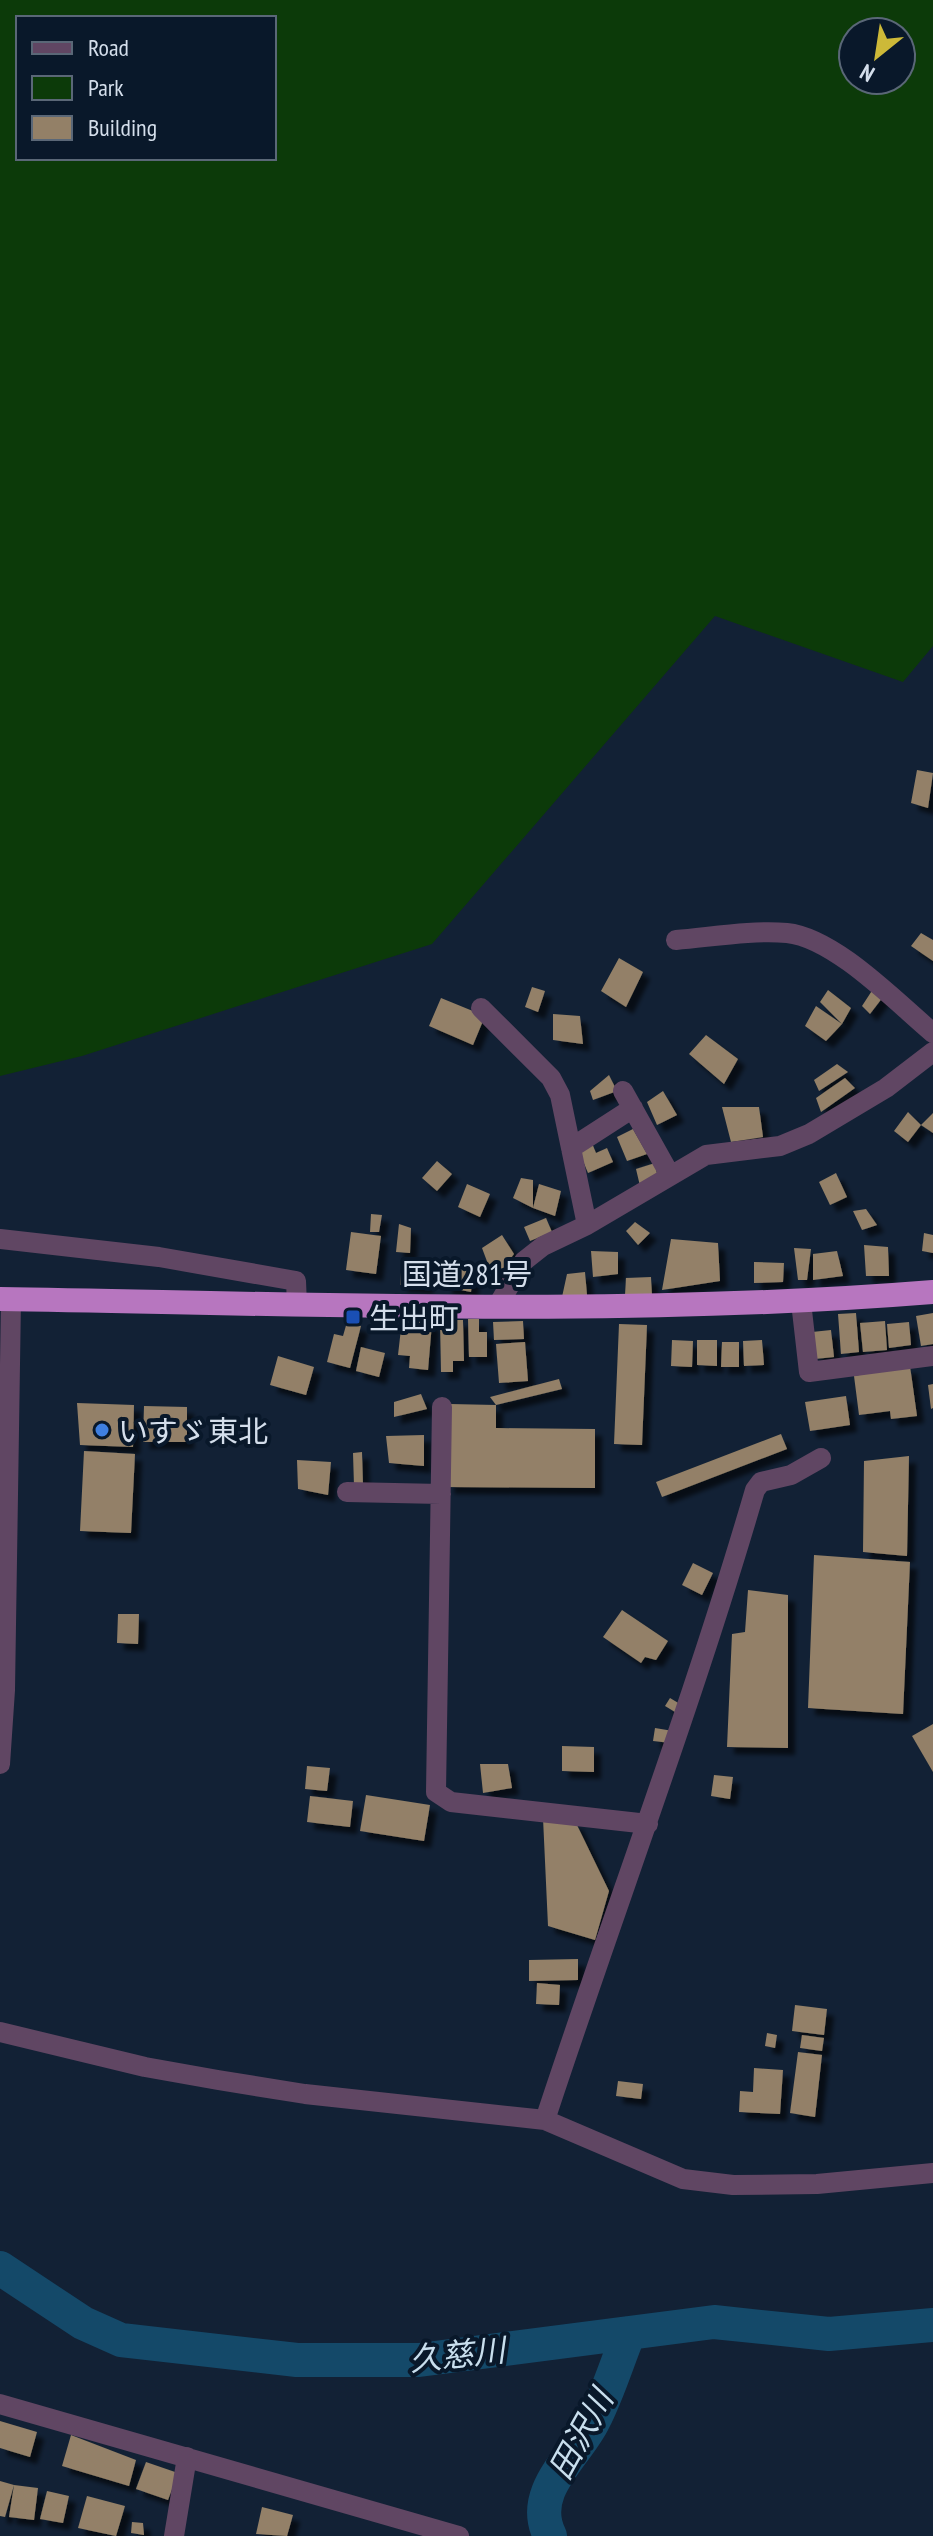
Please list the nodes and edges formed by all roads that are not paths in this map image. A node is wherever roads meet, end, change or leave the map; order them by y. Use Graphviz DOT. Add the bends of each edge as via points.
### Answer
graph roads {
  1 [pos="676,940"];
  2 [pos="481,1008"];
  3 [pos="933,1033"];
  4 [pos="933,1052"];
  5 [pos="571,1148"];
  6 [pos="670,1175"];
  7 [pos="587,1225"];
  8 [pos="0,1239"];
  9 [pos="933,1292"];
  10 [pos="6,1299"];
  11 [pos="801,1302"];
  12 [pos="297,1305"];
  13 [pos="498,1305"];
  14 [pos="933,1356"];
  15 [pos="442,1407"];
  16 [pos="821,1458"];
  17 [pos="347,1492"];
  18 [pos="441,1494"];
  19 [pos="0,1764"];
  20 [pos="648,1824"];
  21 [pos="0,2032"];
  22 [pos="545,2120"];
  23 [pos="933,2173"];
  24 [pos="0,2404"];
  25 [pos="187,2457"];
  26 [pos="174,2536"];
  27 [pos="459,2536"];
  1 -- 3 [label="street" via="786,933 808,937 835,952"];
  2 -- 5 [label="street" via="551,1078"];
  4 -- 6 [label="street" via="886,1088 809,1134 780,1146 706,1155"];
  5 -- 6 [label="street" via="628,1099"];
  5 -- 7 [label="street"];
  6 -- 7 [label="street"];
  7 -- 13 [label="street" via="524,1261"];
  8 -- 12 [label="street" via="159,1257 296,1281"];
  9 -- 11 [label="highway, 国道281号"];
  10 -- 12 [label="highway, 国道281号"];
  10 -- 19 [label="street"];
  11 -- 13 [label="highway, 国道281号"];
  11 -- 14 [label="street" via="809,1372"];
  12 -- 13 [label="highway, 国道281号"];
  15 -- 18 [label="street"];
  16 -- 20 [label="street" via="791,1475 761,1482 755,1490"];
  17 -- 18 [label="street"];
  18 -- 20 [label="street" via="436,1792 451,1802"];
  20 -- 22 [label="street"];
  21 -- 22 [label="street" via="232,2082"];
  22 -- 23 [label="street" via="683,2179 733,2185 817,2184"];
  24 -- 25 [label="street"];
  25 -- 26 [label="street"];
  25 -- 27 [label="street"];
}
